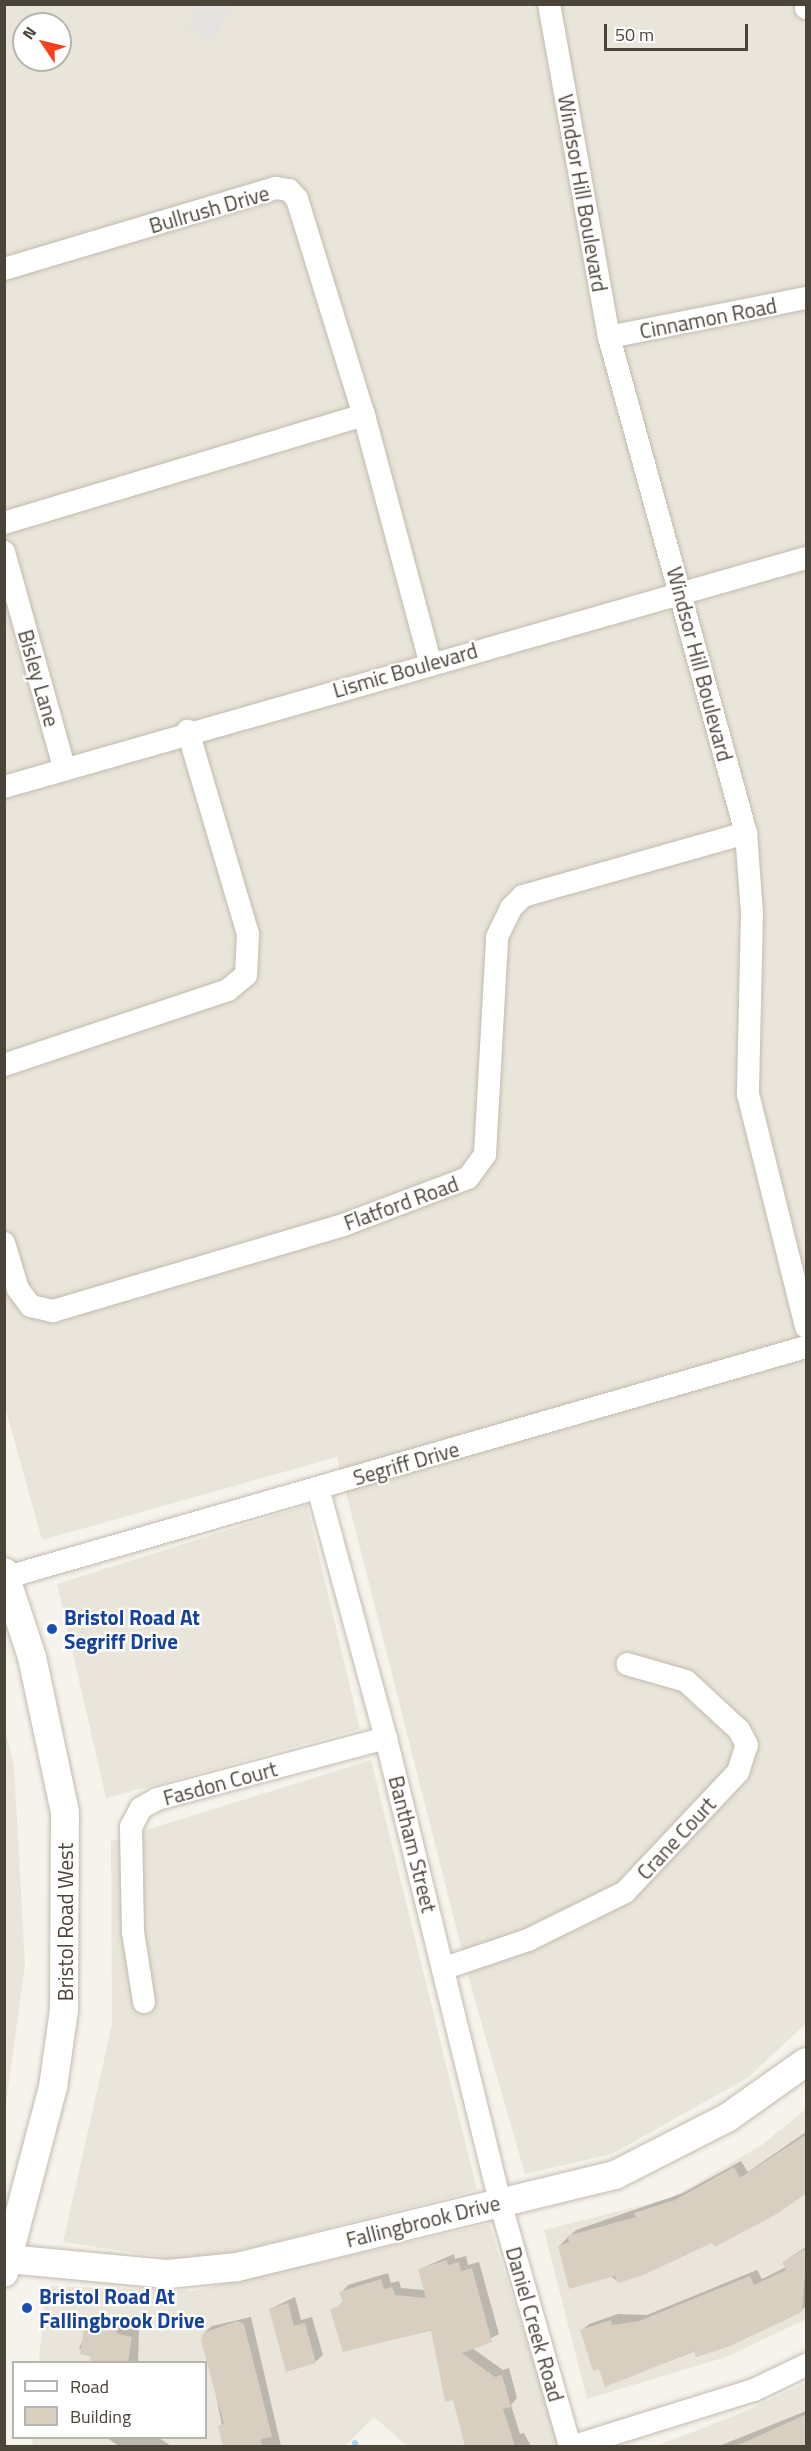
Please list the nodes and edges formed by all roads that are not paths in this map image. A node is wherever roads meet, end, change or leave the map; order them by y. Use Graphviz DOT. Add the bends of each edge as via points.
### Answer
graph roads {
  1 [pos="549,4"];
  2 [pos="4,269"];
  3 [pos="807,298"];
  4 [pos="609,337"];
  5 [pos="364,415"];
  6 [pos="4,523"];
  7 [pos="4,552"];
  8 [pos="807,558"];
  9 [pos="681,595"];
  10 [pos="430,662"];
  11 [pos="188,731"];
  12 [pos="65,770"];
  13 [pos="4,787"];
  14 [pos="746,833"];
  15 [pos="4,1065"];
  16 [pos="4,1243"];
  17 [pos="807,1328"];
  18 [pos="807,1347"];
  19 [pos="318,1488"];
  20 [pos="5,1576"];
  21 [pos="627,1664"];
  22 [pos="386,1738"];
  23 [pos="445,1968"];
  24 [pos="144,2002"];
  25 [pos="807,2062"];
  26 [pos="500,2202"];
  27 [pos="6,2266"];
  28 [pos="807,2365"];
  29 [pos="570,2446"];
  30 [pos="574,2446"];
  1 -- 4 [label="street, Windsor Hill Boulevard"];
  2 -- 5 [label="street, Bullrush Drive" via="276,188 289,190 297,199"];
  3 -- 4 [label="street, Cinnamon Road"];
  4 -- 9 [label="street, Windsor Hill Boulevard"];
  5 -- 6 [label="street"];
  5 -- 10 [label="street, Bullrush Drive"];
  7 -- 12 [label="street, Bisley Lane"];
  8 -- 9 [label="street, Lismic Boulevard"];
  9 -- 10 [label="street, Lismic Boulevard"];
  9 -- 14 [label="street, Windsor Hill Boulevard"];
  10 -- 11 [label="street, Lismic Boulevard"];
  11 -- 12 [label="street, Lismic Boulevard"];
  11 -- 15 [label="street" via="248,934 246,975 228,990"];
  12 -- 13 [label="street, Lismic Boulevard"];
  14 -- 16 [label="street, Flatford Road" via="523,896 511,908 497,937 484,1155 468,1178 346,1224 53,1311 32,1306 18,1289"];
  14 -- 17 [label="street, Windsor Hill Boulevard" via="752,913 748,1094"];
  18 -- 19 [label="street, Segriff Drive"];
  19 -- 20 [label="street, Segriff Drive"];
  19 -- 22 [label="street, Bantham Street"];
  20 -- 27 [label="street, Bristol Road West" via="33,1657 65,1812 64,2010 53,2087"];
  21 -- 23 [label="street, Crane Court" via="686,1681 739,1730 747,1745 738,1772 625,1892 528,1940"];
  22 -- 23 [label="street, Bantham Street"];
  22 -- 24 [label="street, Fasdon Court" via="157,1799 141,1808 131,1839 133,1932"];
  23 -- 26 [label="street, Bantham Street"];
  25 -- 26 [label="street, Fallingbrook Drive" via="727,2118 615,2175"];
  26 -- 27 [label="street, Fallingbrook Drive" via="237,2267 168,2274"];
  26 -- 29 [label="street, Daniel Creek Road"];
  28 -- 30 [label="street" via="733,2397"];
}
